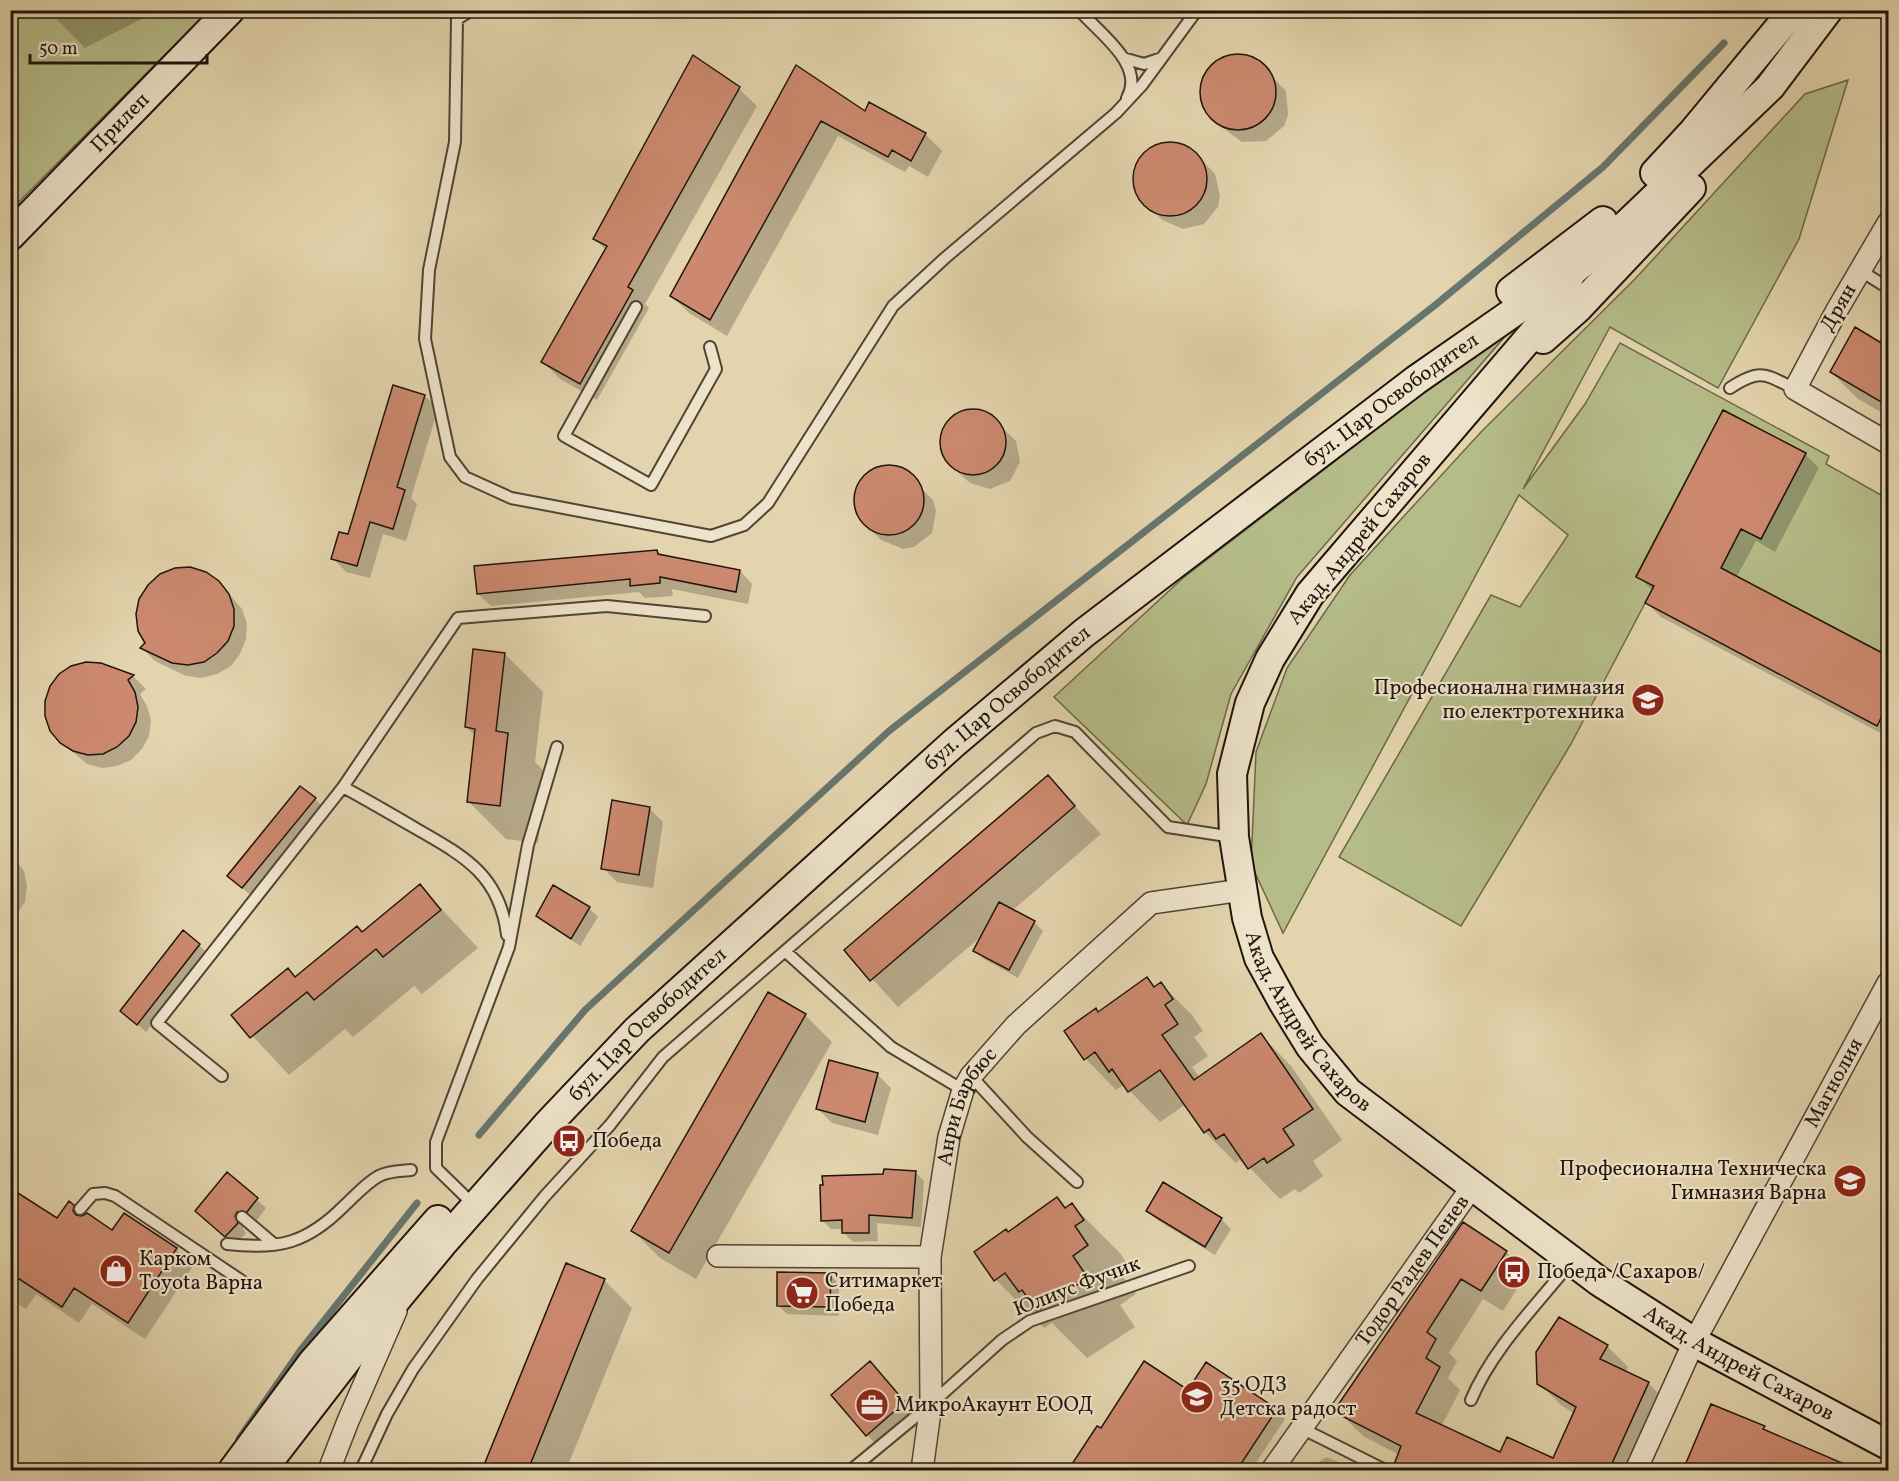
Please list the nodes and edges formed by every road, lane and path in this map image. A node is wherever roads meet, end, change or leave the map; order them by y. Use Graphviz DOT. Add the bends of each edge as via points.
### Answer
graph roads {
  1 [pos="230,10"];
  2 [pos="472,10"];
  3 [pos="1079,10"];
  4 [pos="1197,10"];
  5 [pos="1794,10"];
  6 [pos="1828,10"];
  7 [pos="1171,49"];
  8 [pos="1119,54"];
  9 [pos="1770,87"];
  10 [pos="1116,113"];
  11 [pos="1888,223"];
  12 [pos="1597,226"];
  13 [pos="10,236"];
  14 [pos="1574,270"];
  15 [pos="1861,271"];
  16 [pos="1888,288"];
  17 [pos="636,307"];
  18 [pos="710,347"];
  19 [pos="1730,388"];
  20 [pos="1795,389"];
  21 [pos="1480,394"];
  22 [pos="1888,443"];
  23 [pos="705,616"];
  24 [pos="557,747"];
  25 [pos="343,787"];
  26 [pos="1234,837"];
  27 [pos="1242,890"];
  28 [pos="509,947"];
  29 [pos="786,952"];
  30 [pos="1888,983"];
  31 [pos="222,1076"];
  32 [pos="967,1083"];
  33 [pos="411,1170"];
  34 [pos="1077,1182"];
  35 [pos="1472,1187"];
  36 [pos="468,1200"];
  37 [pos="81,1209"];
  38 [pos="242,1217"];
  39 [pos="227,1244"];
  40 [pos="274,1244"];
  41 [pos="718,1256"];
  42 [pos="930,1257"];
  43 [pos="1571,1262"];
  44 [pos="1189,1266"];
  45 [pos="242,1281"];
  46 [pos="403,1294"];
  47 [pos="1694,1342"];
  48 [pos="1470,1400"];
  49 [pos="931,1404"];
  50 [pos="1301,1428"];
  51 [pos="1888,1445"];
  52 [pos="233,1470"];
  53 [pos="262,1470"];
  54 [pos="329,1470"];
  55 [pos="361,1470"];
  56 [pos="851,1470"];
  57 [pos="922,1470"];
  58 [pos="1272,1470"];
  59 [pos="1385,1470"];
  60 [pos="1636,1470"];
  1 -- 13 [label="main road, Прилеп"];
  2 -- 10 [label="lane" via="457,19 455,142 429,270 425,339 450,457 465,477 511,498 711,536 744,525 768,503 893,306"];
  3 -- 8 [label="lane"];
  4 -- 7 [label="lane"];
  5 -- 12 [label="main road, бул. Цар Освободител" via="1693,132"];
  6 -- 9 [label="main road, бул. Цар Освободител"];
  7 -- 8 [label="lane" via="1164,57 1144,64 1133,63"];
  7 -- 10 [label="lane"];
  8 -- 10 [label="lane" via="1130,68 1132,87"];
  9 -- 14 [label="main road, бул. Цар Освободител"];
  9 -- 21 [label="main road" via="1682,198 1578,308"];
  11 -- 15 [label="street, Дрян"];
  12 -- 14 [label="main road"];
  12 -- 36 [label="main road, бул. Цар Освободител" via="1044,644 793,864 564,1080"];
  14 -- 21 [label="main road" via="1546,316"];
  14 -- 36 [label="main road, бул. Цар Освободител" via="1416,380 1084,633 954,743 637,1030 547,1125"];
  15 -- 16 [label="lane"];
  15 -- 20 [label="street, Дрян"];
  17 -- 18 [label="lane" via="564,436 651,485 716,369"];
  19 -- 20 [label="lane" via="1749,375 1763,373"];
  20 -- 22 [label="street"];
  21 -- 26 [label="main road, Акад. Андрей Сахаров" via="1310,594 1270,659 1250,703 1232,774"];
  23 -- 25 [label="lane" via="608,606 458,618"];
  24 -- 28 [label="lane" via="528,845"];
  25 -- 28 [label="lane" via="465,856 491,885 505,917"];
  25 -- 31 [label="lane" via="158,1023"];
  26 -- 27 [label="main road, Акад. Андрей Сахаров"];
  26 -- 29 [label="lane" via="1168,827 1075,732 1055,726 1045,728"];
  27 -- 32 [label="street, Анри Барбюс" via="1151,903 1016,1025"];
  27 -- 35 [label="main road, Акад. Андрей Сахаров" via="1259,958 1310,1047 1348,1092"];
  28 -- 36 [label="lane" via="436,1142 436,1168"];
  29 -- 32 [label="lane" via="891,1047"];
  29 -- 55 [label="lane" via="663,1057 610,1125 545,1196 477,1279 413,1369"];
  30 -- 47 [label="street, Магнолия"];
  32 -- 34 [label="lane"];
  32 -- 42 [label="street, Анри Барбюс" via="949,1137"];
  33 -- 40 [label="lane" via="381,1174 314,1233 292,1243"];
  35 -- 43 [label="main road, Акад. Андрей Сахаров"];
  35 -- 50 [label="street, Тодор Радев Пенев"];
  36 -- 46 [label="main road, бул. Цар Освободител"];
  36 -- 52 [label="main road, бул. Цар Освободител" via="312,1363"];
  37 -- 45 [label="lane" via="93,1194 115,1196"];
  38 -- 40 [label="lane"];
  39 -- 40 [label="lane"];
  41 -- 42 [label="street"];
  42 -- 49 [label="street, Анри Барбюс"];
  43 -- 47 [label="main road, Акад. Андрей Сахаров"];
  43 -- 48 [label="lane" via="1492,1358"];
  44 -- 49 [label="lane, Юлиус Фучик" via="1030,1321 1002,1340"];
  46 -- 53 [label="main road, бул. Цар Освободител"];
  46 -- 54 [label="street"];
  47 -- 51 [label="main road, Акад. Андрей Сахаров"];
  47 -- 60 [label="street, Магнолия"];
  49 -- 56 [label="lane, Юлиус Фучик"];
  49 -- 57 [label="street, Анри Барбюс"];
  50 -- 58 [label="street, Тодор Радев Пенев"];
  50 -- 59 [label="lane"];
}
